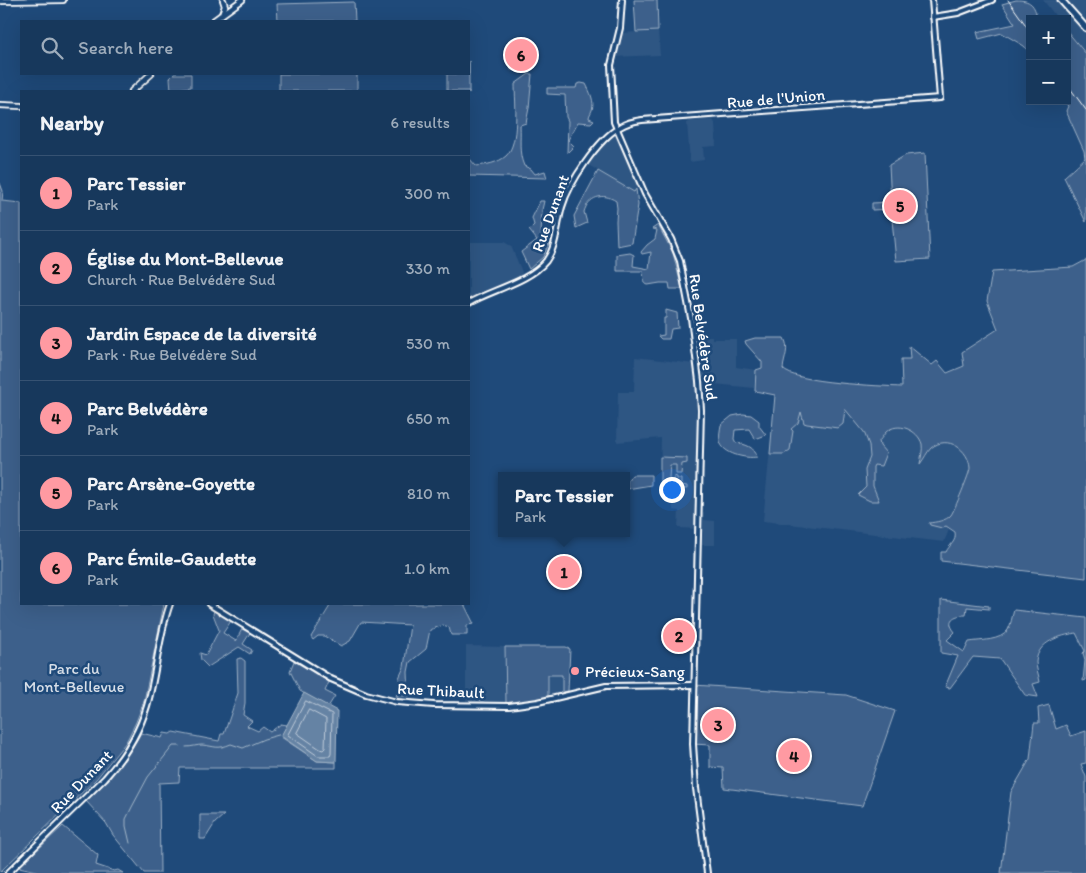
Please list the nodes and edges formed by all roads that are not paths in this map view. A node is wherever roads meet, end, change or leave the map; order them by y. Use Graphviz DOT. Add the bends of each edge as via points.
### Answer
graph roads {
  1 [pos="63,0"];
  2 [pos="223,0"];
  3 [pos="242,0"];
  4 [pos="622,0"];
  5 [pos="932,0"];
  6 [pos="992,0"];
  7 [pos="1061,0"];
  8 [pos="0,1"];
  9 [pos="221,15"];
  10 [pos="934,17"];
  11 [pos="215,20"];
  12 [pos="1086,28"];
  13 [pos="150,75"];
  14 [pos="133,90"];
  15 [pos="0,106"];
  16 [pos="20,106"];
  17 [pos="616,129"];
  18 [pos="470,303"];
  19 [pos="170,605"];
  20 [pos="211,605"];
  21 [pos="694,685"];
  22 [pos="8,873"];
  23 [pos="707,873"];
  1 -- 8 [label="main road"];
  2 -- 9 [label="main road" via="225,6"];
  3 -- 9 [label="main road"];
  4 -- 17 [label="street, Rue Belvédère Sud" via="620,28 610,70"];
  5 -- 10 [label="street"];
  6 -- 10 [label="street" via="958,14"];
  7 -- 12 [label="main road"];
  9 -- 11 [label="main road"];
  10 -- 17 [label="street, Rue de l'Union" via="940,98 642,120"];
  13 -- 14 [label="main road"];
  15 -- 16 [label="main road"];
  17 -- 18 [label="street, Rue Dunant" via="590,156 574,179 564,202 553,247 543,264 530,274"];
  17 -- 21 [label="street, Rue Belvédère Sud" via="650,204 676,249 700,381"];
  19 -- 22 [label="street, Rue Dunant" via="147,705 130,744 105,778"];
  20 -- 21 [label="street, Rue Thibault" via="331,679 366,694 397,702 517,705 606,686"];
  21 -- 23 [label="street, Rue Belvédère Sud" via="694,765"];
}
